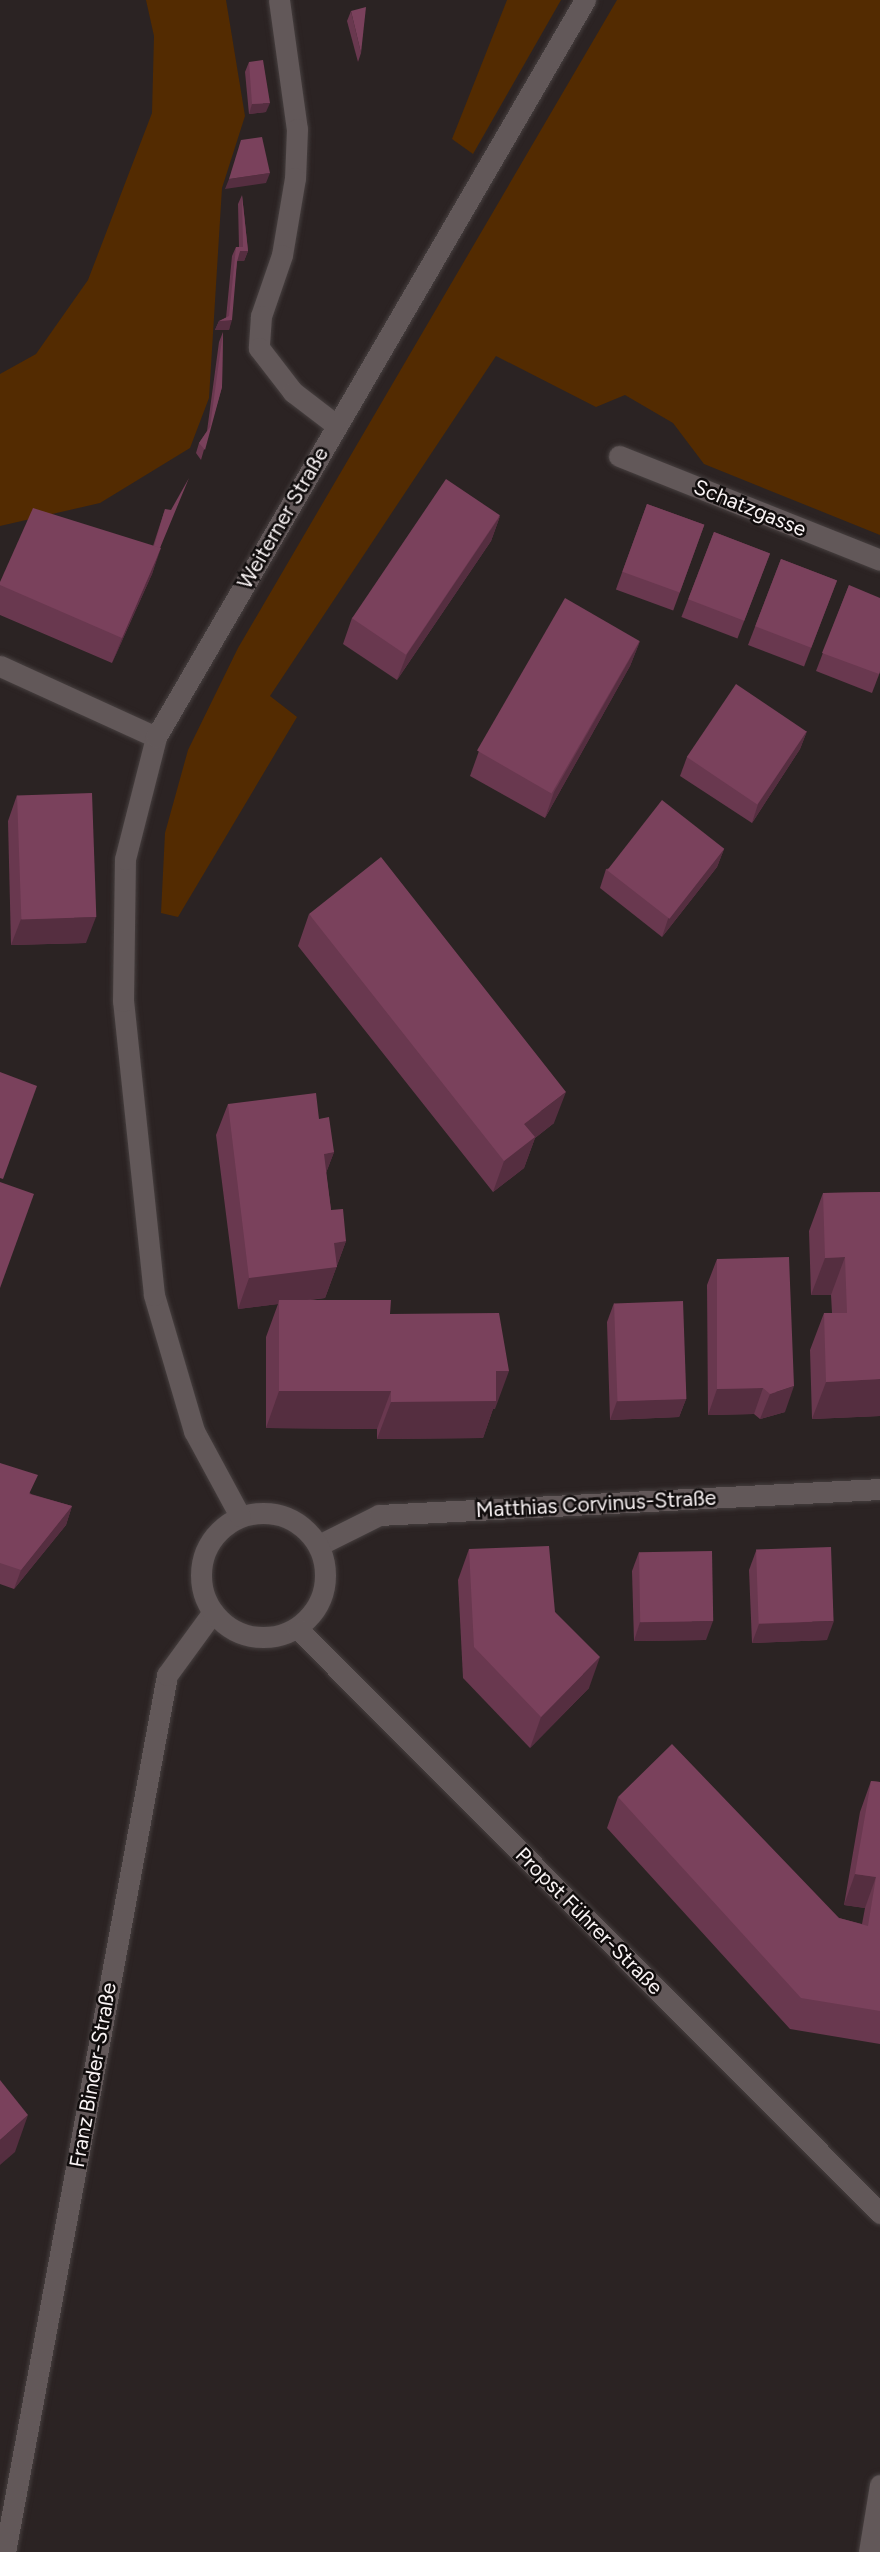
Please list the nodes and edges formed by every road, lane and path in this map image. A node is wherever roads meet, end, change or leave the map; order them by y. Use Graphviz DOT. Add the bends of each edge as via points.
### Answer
graph roads {
  1 [pos="279,0"];
  2 [pos="585,0"];
  3 [pos="337,425"];
  4 [pos="619,456"];
  5 [pos="880,560"];
  6 [pos="0,666"];
  7 [pos="156,737"];
  8 [pos="880,1489"];
  9 [pos="240,1516"];
  10 [pos="319,1545"];
  11 [pos="213,1612"];
  12 [pos="297,1628"];
  13 [pos="880,2213"];
  14 [pos="880,2485"];
  15 [pos="5,2552"];
  16 [pos="869,2552"];
  1 -- 3 [label="street" via="296,116 295,178 282,255 261,316 259,348 293,393"];
  2 -- 3 [label="street, Weiterner Straße"];
  3 -- 7 [label="street, Weiterner Straße"];
  4 -- 5 [label="street, Schatzgasse"];
  6 -- 7 [label="street"];
  7 -- 9 [label="street, Weiterner Straße" via="125,859 123,1001 130,1080 154,1295 194,1431"];
  8 -- 10 [label="street, Matthias Corvinus-Straße" via="379,1514"];
  9 -- 10 [label="street" via="285,1516"];
  9 -- 11 [label="street" via="210,1541 203,1558 202,1586"];
  10 -- 12 [label="street" via="326,1581 321,1600"];
  11 -- 12 [label="street" via="230,1629 252,1637"];
  11 -- 15 [label="street, Franz Binder-Straße" via="167,1675"];
  12 -- 13 [label="street, Propst Führer-Straße"];
  14 -- 16 [label="street"];
}
